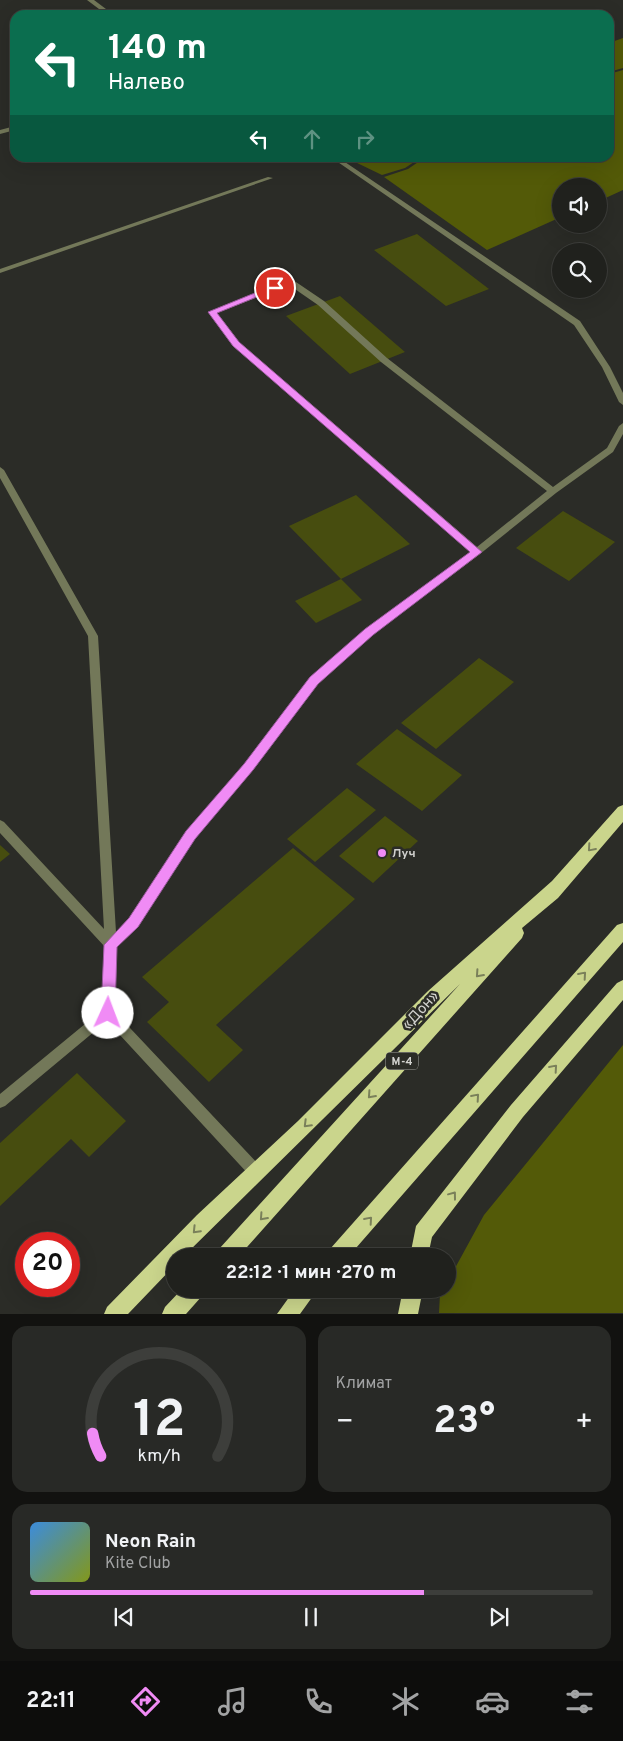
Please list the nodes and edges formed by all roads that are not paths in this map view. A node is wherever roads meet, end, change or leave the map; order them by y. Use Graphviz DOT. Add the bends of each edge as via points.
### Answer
graph roads {
  1 [pos="90,0"];
  2 [pos="104,10"];
  3 [pos="341,162"];
  4 [pos="270,178"];
  5 [pos="0,271"];
  6 [pos="623,402"];
  7 [pos="623,426"];
  8 [pos="0,470"];
  9 [pos="553,491"];
  10 [pos="477,552"];
  11 [pos="623,811"];
  12 [pos="0,825"];
  13 [pos="558,886"];
  14 [pos="623,930"];
  15 [pos="111,945"];
  16 [pos="623,988"];
  17 [pos="108,1013"];
  18 [pos="0,1102"];
  19 [pos="256,1172"];
  20 [pos="233,1248"];
  21 [pos="344,1248"];
  22 [pos="420,1248"];
  23 [pos="187,1298"];
  24 [pos="300,1298"];
  25 [pos="411,1298"];
  26 [pos="114,1314"];
  27 [pos="172,1314"];
  28 [pos="287,1314"];
  29 [pos="408,1314"];
  1 -- 2 [label="lane"];
  3 -- 6 [label="lane" via="577,323 606,367"];
  4 -- 5 [label="lane"];
  7 -- 9 [label="lane" via="610,450"];
  8 -- 15 [label="lane" via="93,636"];
  9 -- 10 [label="lane"];
  9 -- 10 [label="lane" via="384,360 320,303 290,282 212,312 236,344"];
  10 -- 15 [label="lane" via="369,632 314,680 249,767 191,835 134,922"];
  11 -- 13 [label="highway, «Дон» / М-4, one-way"];
  12 -- 15 [label="lane"];
  13 -- 19 [label="highway, one-way" via="434,996"];
  13 -- 20 [label="highway, «Дон» / М-4, one-way"];
  21 -- 14 [label="highway, one-way"];
  15 -- 17 [label="lane"];
  22 -- 16 [label="highway, one-way" via="423,1234 517,1111"];
  17 -- 18 [label="lane"];
  17 -- 19 [label="lane"];
  19 -- 26 [label="highway, one-way"];
  23 -- 27 [label="highway"];
  24 -- 28 [label="highway"];
  25 -- 29 [label="highway"];
}
